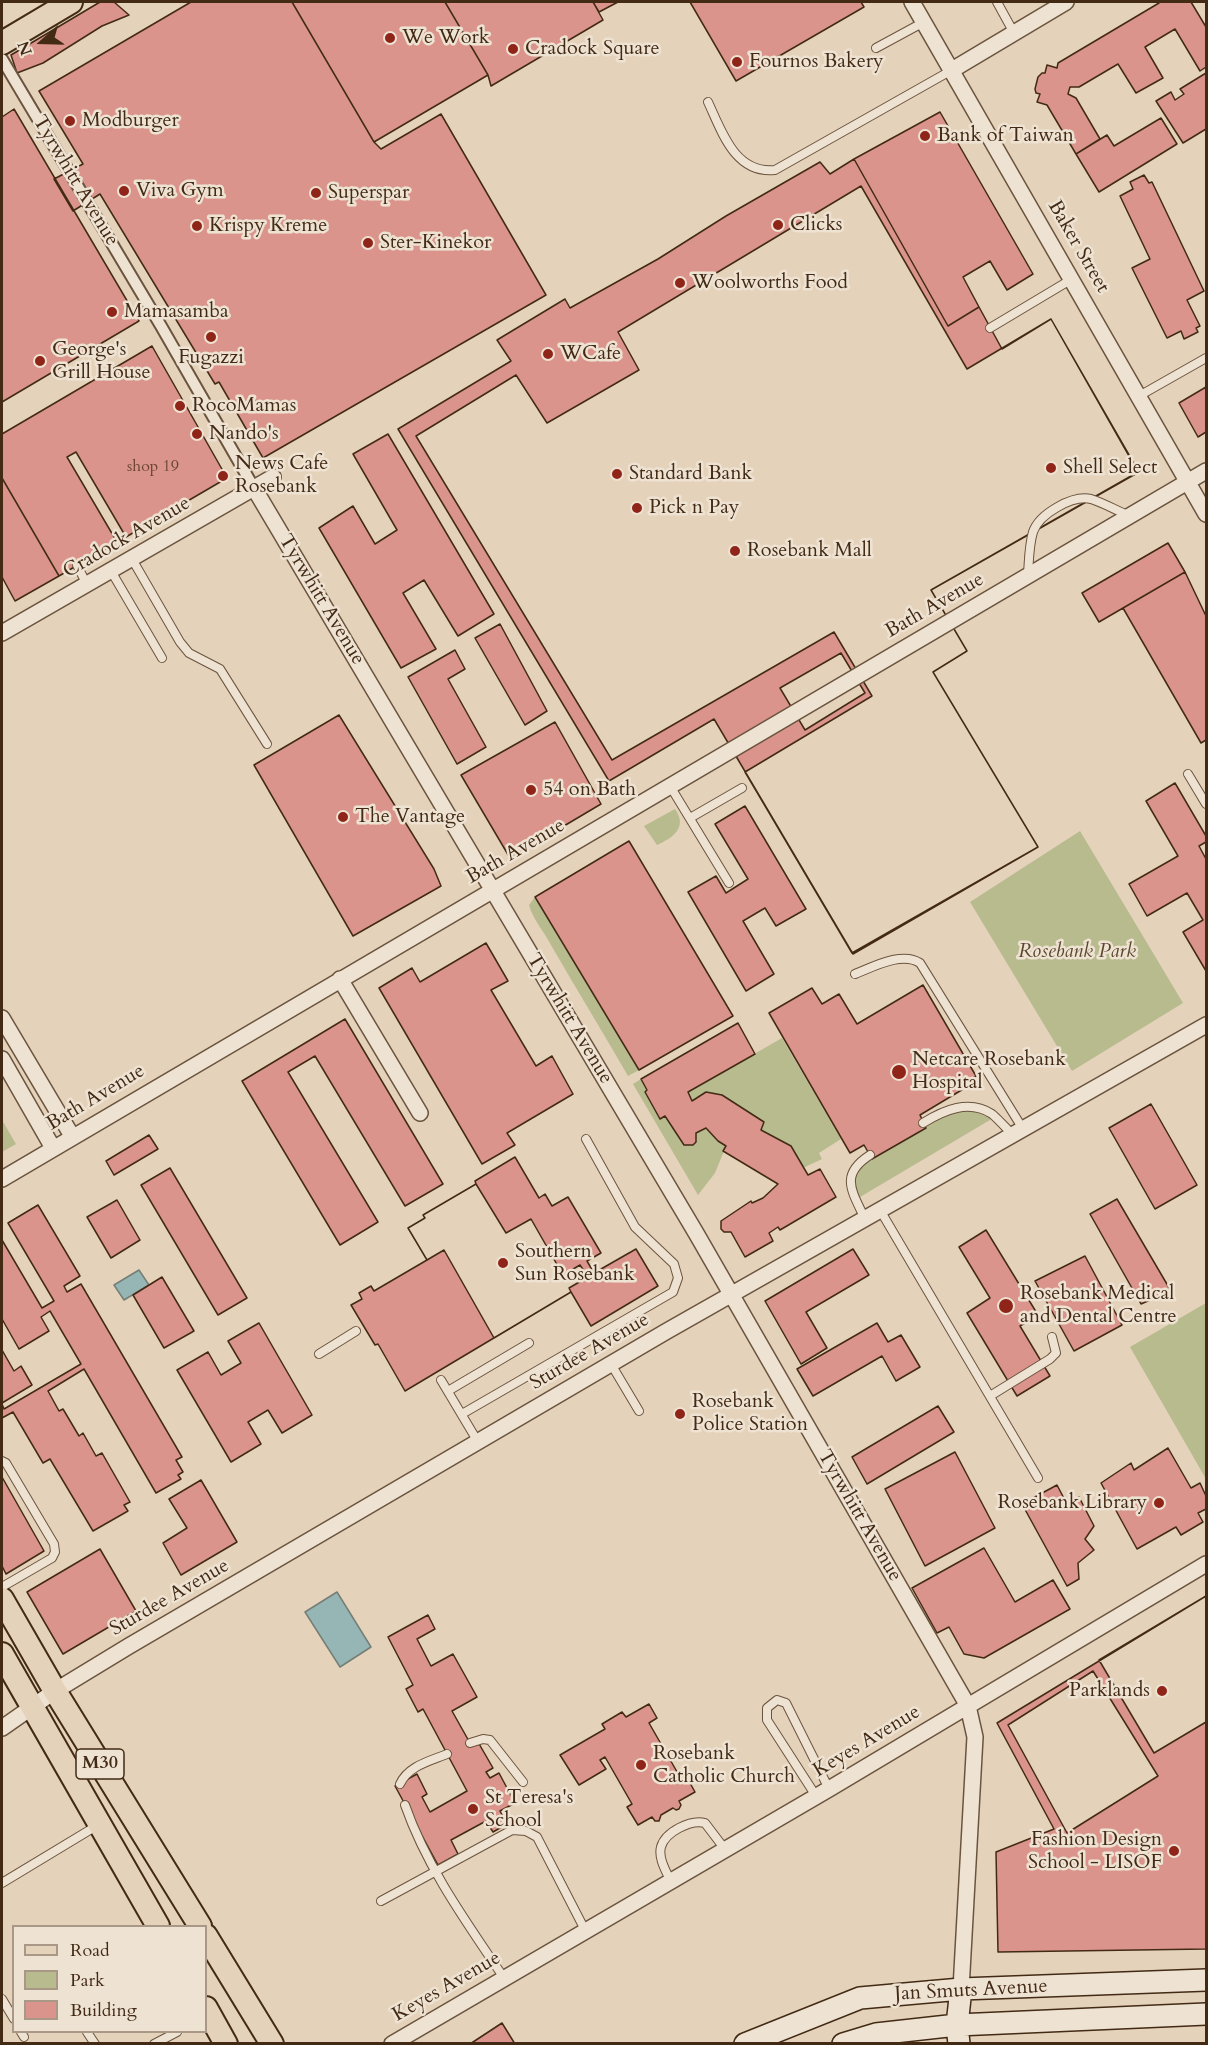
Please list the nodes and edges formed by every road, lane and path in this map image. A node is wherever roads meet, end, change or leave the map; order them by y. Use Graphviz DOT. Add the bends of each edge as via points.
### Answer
graph roads {
  1 [pos="71,2"];
  2 [pos="912,2"];
  3 [pos="997,2"];
  4 [pos="1066,2"];
  5 [pos="924,22"];
  6 [pos="1014,33"];
  7 [pos="7,34"];
  8 [pos="876,48"];
  9 [pos="2,58"];
  10 [pos="952,70"];
  11 [pos="708,102"];
  12 [pos="1072,279"];
  13 [pos="990,328"];
  14 [pos="1206,358"];
  15 [pos="1139,396"];
  16 [pos="1206,471"];
  17 [pos="273,477"];
  18 [pos="1187,482"];
  19 [pos="254,488"];
  20 [pos="1206,514"];
  21 [pos="1130,516"];
  22 [pos="132,559"];
  23 [pos="77,565"];
  24 [pos="111,571"];
  25 [pos="1027,576"];
  26 [pos="87,585"];
  27 [pos="2,633"];
  28 [pos="162,658"];
  29 [pos="267,744"];
  30 [pos="1188,774"];
  31 [pos="670,786"];
  32 [pos="742,788"];
  33 [pos="1206,804"];
  34 [pos="690,818"];
  35 [pos="729,883"];
  36 [pos="493,889"];
  37 [pos="855,974"];
  38 [pos="340,979"];
  39 [pos="2,1018"];
  40 [pos="1206,1025"];
  41 [pos="2,1059"];
  42 [pos="420,1113"];
  43 [pos="923,1123"];
  44 [pos="1018,1132"];
  45 [pos="72,1136"];
  46 [pos="586,1139"];
  47 [pos="53,1148"];
  48 [pos="870,1155"];
  49 [pos="2,1179"];
  50 [pos="880,1210"];
  51 [pos="865,1219"];
  52 [pos="732,1294"];
  53 [pos="356,1331"];
  54 [pos="1052,1337"];
  55 [pos="529,1343"];
  56 [pos="319,1354"];
  57 [pos="611,1364"];
  58 [pos="441,1380"];
  59 [pos="448,1391"];
  60 [pos="990,1396"];
  61 [pos="639,1411"];
  62 [pos="462,1414"];
  63 [pos="478,1442"];
  64 [pos="2,1461"];
  65 [pos="1038,1478"];
  66 [pos="1206,1564"];
  67 [pos="2,1587"];
  68 [pos="2,1599"];
  69 [pos="2,1654"];
  70 [pos="55,1692"];
  71 [pos="968,1706"];
  72 [pos="32,1708"];
  73 [pos="2,1728"];
  74 [pos="470,1743"];
  75 [pos="447,1754"];
  76 [pos="522,1782"];
  77 [pos="400,1784"];
  78 [pos="822,1793"];
  79 [pos="405,1805"];
  80 [pos="99,1824"];
  81 [pos="724,1848"];
  82 [pos="434,1871"];
  83 [pos="670,1880"];
  84 [pos="2,1883"];
  85 [pos="381,1901"];
  86 [pos="157,1925"];
  87 [pos="199,1925"];
  88 [pos="585,1930"];
  89 [pos="207,1938"];
  90 [pos="504,1978"];
  91 [pos="1206,1980"];
  92 [pos="961,1989"];
  93 [pos="2,1999"];
  94 [pos="207,2013"];
  95 [pos="1206,2014"];
  96 [pos="12,2016"];
  97 [pos="173,2033"];
  98 [pos="958,2034"];
  99 [pos="154,2043"];
  100 [pos="226,2043"];
  101 [pos="272,2043"];
  102 [pos="392,2043"];
  103 [pos="745,2043"];
  104 [pos="843,2043"];
  1 -- 7 [label="main road"];
  2 -- 5 [label="street, Baker Street"];
  3 -- 6 [label="lane"];
  4 -- 6 [label="street"];
  5 -- 8 [label="lane"];
  5 -- 10 [label="street, Baker Street"];
  6 -- 10 [label="street"];
  9 -- 19 [label="street, Tyrwhitt Avenue"];
  10 -- 11 [label="lane" via="775,170 754,168 736,155"];
  10 -- 12 [label="street, Baker Street"];
  12 -- 13 [label="lane"];
  12 -- 15 [label="street, Baker Street"];
  14 -- 15 [label="lane"];
  15 -- 18 [label="street, Baker Street"];
  16 -- 18 [label="street, Bath Avenue"];
  17 -- 19 [label="street, Cradock Avenue"];
  18 -- 20 [label="street, Baker Street"];
  18 -- 21 [label="street, Bath Avenue"];
  19 -- 22 [label="street, Cradock Avenue"];
  19 -- 36 [label="street, Tyrwhitt Avenue"];
  21 -- 25 [label="street, Bath Avenue"];
  21 -- 25 [label="lane" via="1089,499 1058,507 1039,521 1033,532"];
  22 -- 24 [label="street, Cradock Avenue"];
  22 -- 29 [label="lane" via="180,642 189,653 220,669"];
  23 -- 26 [label="lane"];
  24 -- 26 [label="street, Cradock Avenue"];
  24 -- 28 [label="lane"];
  25 -- 31 [label="street, Bath Avenue"];
  26 -- 27 [label="street, Cradock Avenue"];
  30 -- 33 [label="lane"];
  31 -- 34 [label="lane"];
  31 -- 36 [label="street, Bath Avenue"];
  32 -- 34 [label="lane"];
  34 -- 35 [label="lane"];
  36 -- 38 [label="street, Bath Avenue"];
  36 -- 52 [label="street, Tyrwhitt Avenue"];
  37 -- 44 [label="lane" via="900,959 920,963"];
  38 -- 42 [label="street"];
  38 -- 45 [label="street, Bath Avenue"];
  39 -- 45 [label="street"];
  40 -- 44 [label="street, Sturdee Avenue"];
  41 -- 47 [label="street"];
  43 -- 44 [label="lane" via="948,1110 967,1106 992,1115"];
  44 -- 50 [label="street, Sturdee Avenue"];
  45 -- 47 [label="street, Bath Avenue"];
  46 -- 62 [label="lane" via="635,1227 674,1264 678,1278 674,1292"];
  47 -- 49 [label="street, Bath Avenue"];
  48 -- 51 [label="lane" via="858,1162 850,1178"];
  50 -- 51 [label="street, Sturdee Avenue"];
  50 -- 60 [label="lane"];
  51 -- 52 [label="street, Sturdee Avenue"];
  52 -- 57 [label="street, Sturdee Avenue"];
  52 -- 71 [label="street, Tyrwhitt Avenue"];
  53 -- 56 [label="lane"];
  54 -- 60 [label="lane" via="1056,1353 1050,1359"];
  55 -- 59 [label="lane"];
  57 -- 61 [label="lane"];
  57 -- 63 [label="street, Sturdee Avenue"];
  58 -- 59 [label="lane"];
  59 -- 62 [label="lane"];
  60 -- 65 [label="lane"];
  62 -- 63 [label="lane"];
  63 -- 70 [label="street, Sturdee Avenue"];
  64 -- 67 [label="lane" via="54,1544 55,1552"];
  66 -- 71 [label="street, Keyes Avenue"];
  68 -- 70 [label="main road, M30"];
  69 -- 72 [label="main road, M30"];
  70 -- 72 [label="street, Sturdee Avenue"];
  70 -- 87 [label="main road, M30"];
  71 -- 78 [label="street, Keyes Avenue"];
  71 -- 92 [label="street, Tyrwhitt Avenue" via="975,1737"];
  72 -- 73 [label="street, Sturdee Avenue"];
  72 -- 80 [label="main road, M30"];
  74 -- 76 [label="lane" via="490,1740"];
  75 -- 77 [label="lane" via="416,1767"];
  78 -- 78 [label="lane" via="786,1703 777,1700 766,1708 767,1720"];
  78 -- 81 [label="street, Keyes Avenue"];
  79 -- 82 [label="lane"];
  80 -- 84 [label="lane"];
  80 -- 86 [label="main road, M30"];
  81 -- 83 [label="street, Keyes Avenue"];
  81 -- 83 [label="lane" via="705,1822 690,1822 676,1830 661,1847"];
  82 -- 85 [label="lane"];
  82 -- 88 [label="lane" via="512,1830 526,1831 537,1837"];
  82 -- 90 [label="lane"];
  83 -- 88 [label="street, Keyes Avenue"];
  88 -- 90 [label="street, Keyes Avenue"];
  89 -- 101 [label="main road"];
  90 -- 102 [label="street, Keyes Avenue"];
  91 -- 92 [label="main road, Jan Smuts Avenue"];
  92 -- 98 [label="main road, Tyrwhitt Avenue"];
  92 -- 103 [label="main road, Jan Smuts Avenue" via="860,1998"];
  93 -- 96 [label="lane"];
  94 -- 100 [label="main road"];
  95 -- 98 [label="main road, Jan Smuts Avenue"];
  97 -- 99 [label="lane"];
  98 -- 104 [label="main road, Jan Smuts Avenue" via="876,2034"];
}
